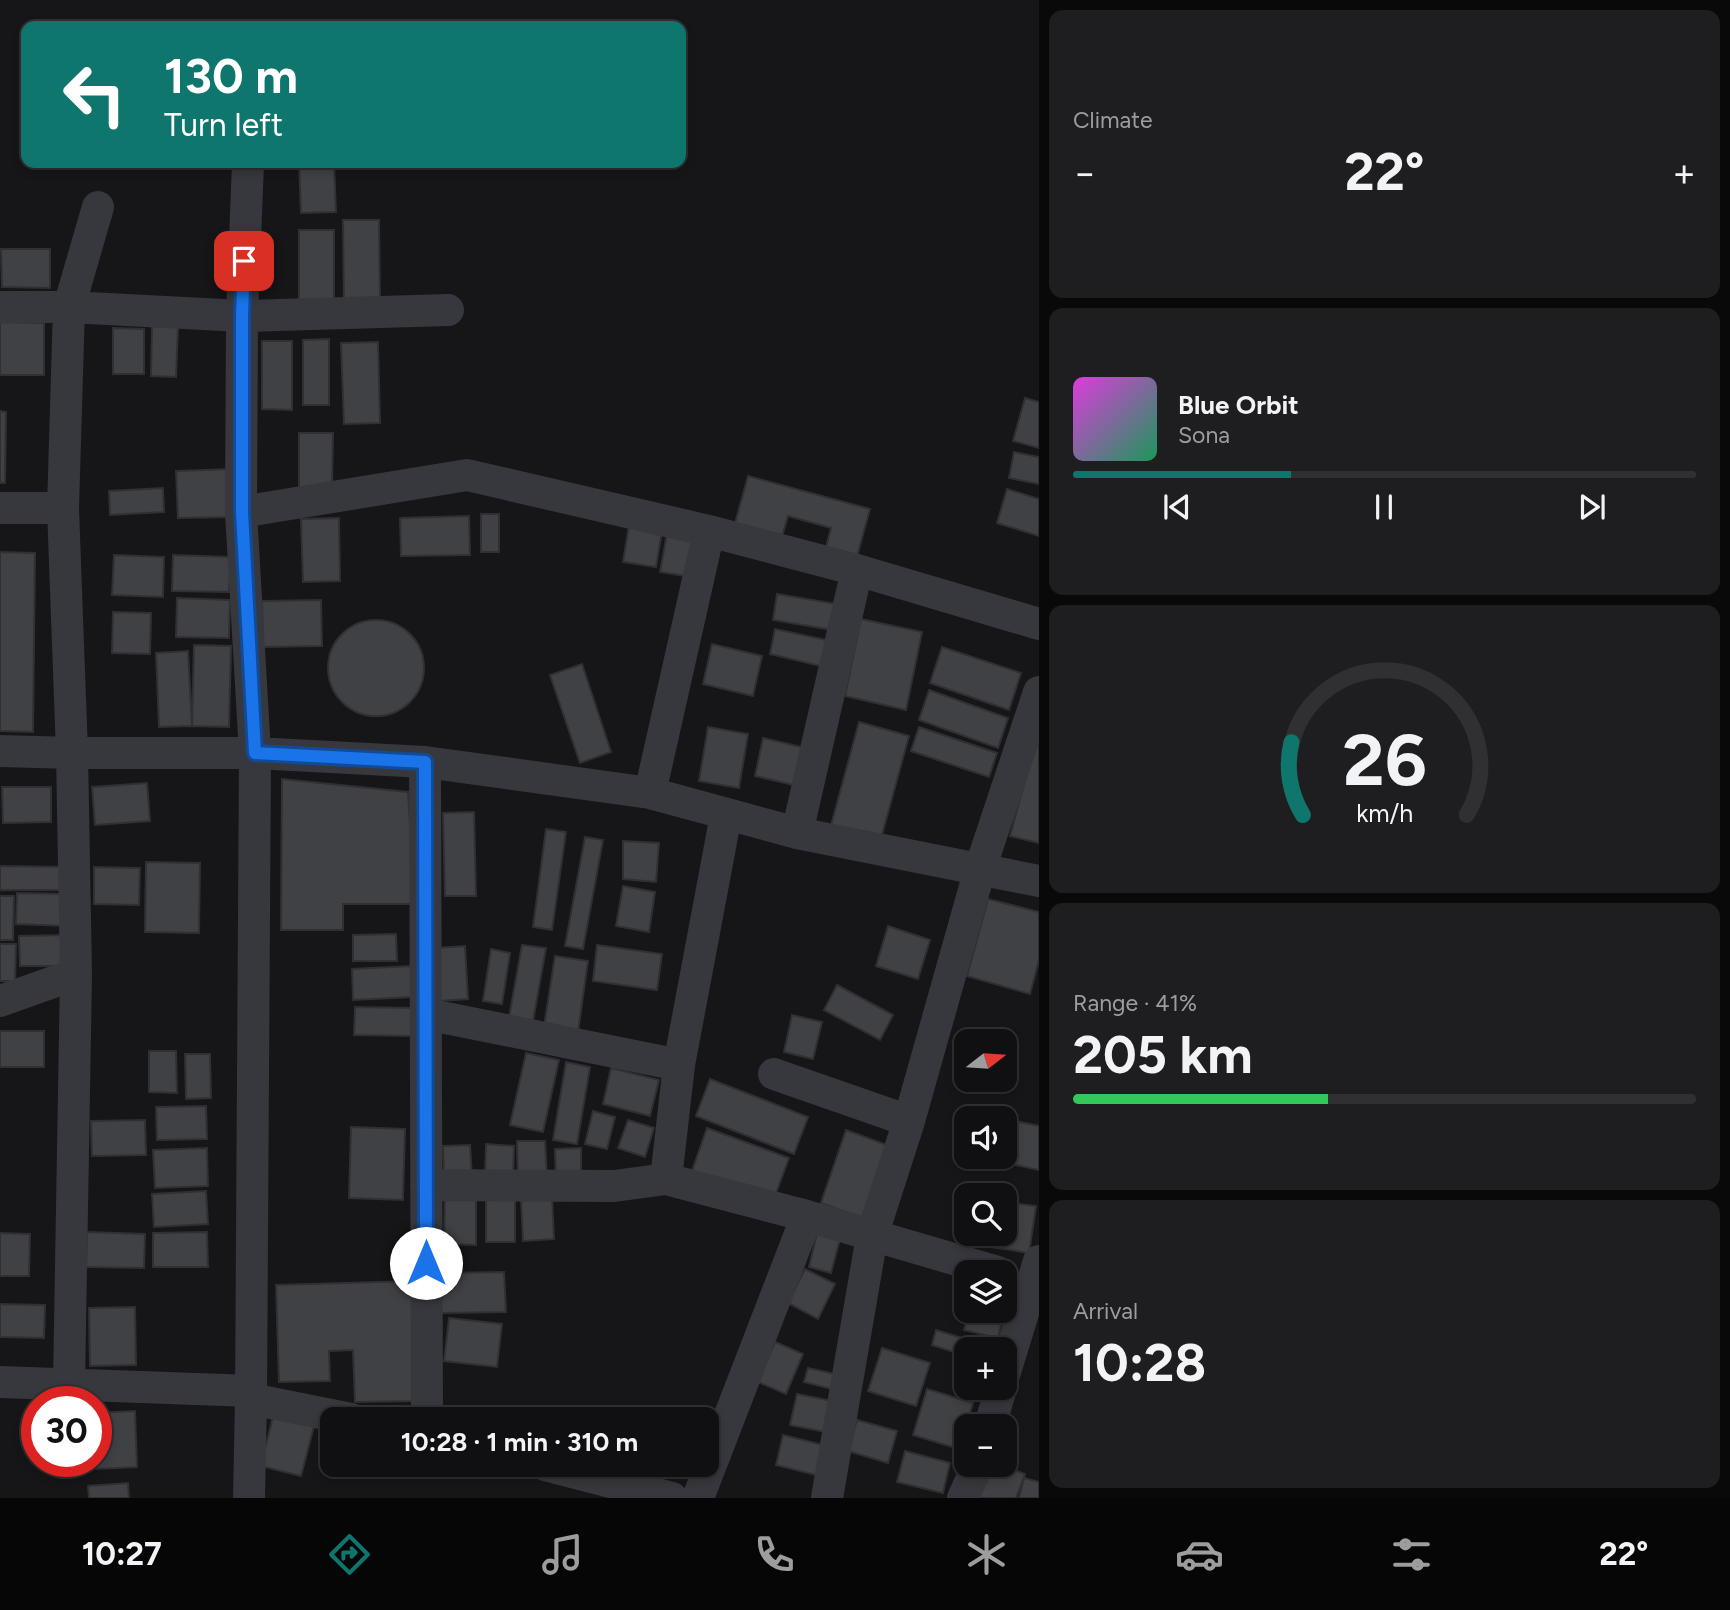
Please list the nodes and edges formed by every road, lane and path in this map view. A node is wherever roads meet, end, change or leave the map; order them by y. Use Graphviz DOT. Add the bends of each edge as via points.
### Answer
graph roads {
  1 [pos="248,168"];
  2 [pos="98,207"];
  3 [pos="0,307"];
  4 [pos="69,307"];
  5 [pos="448,310"];
  6 [pos="242,316"];
  7 [pos="0,508"];
  8 [pos="63,508"];
  9 [pos="242,512"];
  10 [pos="709,531"];
  11 [pos="857,570"];
  12 [pos="1039,624"];
  13 [pos="1039,692"];
  14 [pos="0,751"];
  15 [pos="255,753"];
  16 [pos="72,754"];
  17 [pos="425,762"];
  18 [pos="650,793"];
  19 [pos="726,815"];
  20 [pos="797,833"];
  21 [pos="980,869"];
  22 [pos="1039,881"];
  23 [pos="76,974"];
  24 [pos="0,1001"];
  25 [pos="426,1014"];
  26 [pos="679,1065"];
  27 [pos="774,1074"];
  28 [pos="909,1121"];
  29 [pos="666,1179"];
  30 [pos="426,1185"];
  31 [pos="807,1216"];
  32 [pos="872,1236"];
  33 [pos="956,1260"];
  34 [pos="1028,1275"];
  35 [pos="1013,1337"];
  36 [pos="0,1382"];
  37 [pos="69,1384"];
  38 [pos="252,1395"];
  39 [pos="427,1407"];
  40 [pos="320,1411"];
  41 [pos="585,1477"];
  42 [pos="973,1477"];
  43 [pos="638,1493"];
  44 [pos="249,1498"];
  45 [pos="672,1498"];
  46 [pos="698,1498"];
  47 [pos="827,1498"];
  48 [pos="963,1498"];
  1 -- 6 [label="street"];
  2 -- 4 [label="street"];
  3 -- 4 [label="street"];
  4 -- 6 [label="street"];
  4 -- 8 [label="street"];
  5 -- 6 [label="street"];
  6 -- 9 [label="street"];
  7 -- 8 [label="street"];
  8 -- 16 [label="street"];
  9 -- 10 [label="street" via="467,475"];
  9 -- 15 [label="street"];
  10 -- 11 [label="street"];
  10 -- 18 [label="street"];
  11 -- 12 [label="street"];
  11 -- 20 [label="street"];
  13 -- 21 [label="street"];
  14 -- 16 [label="street"];
  15 -- 16 [label="street"];
  15 -- 17 [label="street"];
  15 -- 38 [label="street"];
  16 -- 23 [label="street"];
  17 -- 18 [label="street"];
  17 -- 25 [label="street"];
  18 -- 19 [label="street"];
  19 -- 20 [label="street"];
  19 -- 26 [label="street"];
  20 -- 21 [label="street"];
  21 -- 22 [label="street"];
  21 -- 28 [label="street"];
  23 -- 24 [label="street"];
  23 -- 37 [label="street"];
  25 -- 26 [label="street"];
  25 -- 30 [label="street"];
  26 -- 29 [label="street"];
  27 -- 28 [label="street"];
  28 -- 32 [label="street"];
  29 -- 30 [label="street" via="614,1186"];
  29 -- 31 [label="street"];
  30 -- 39 [label="street"];
  31 -- 32 [label="street"];
  31 -- 46 [label="street"];
  32 -- 33 [label="street"];
  32 -- 47 [label="street"];
  34 -- 35 [label="street"];
  36 -- 37 [label="street"];
  37 -- 38 [label="street"];
  38 -- 40 [label="street"];
  38 -- 44 [label="street"];
  41 -- 43 [label="street"];
  42 -- 48 [label="street"];
  43 -- 45 [label="street"];
}
